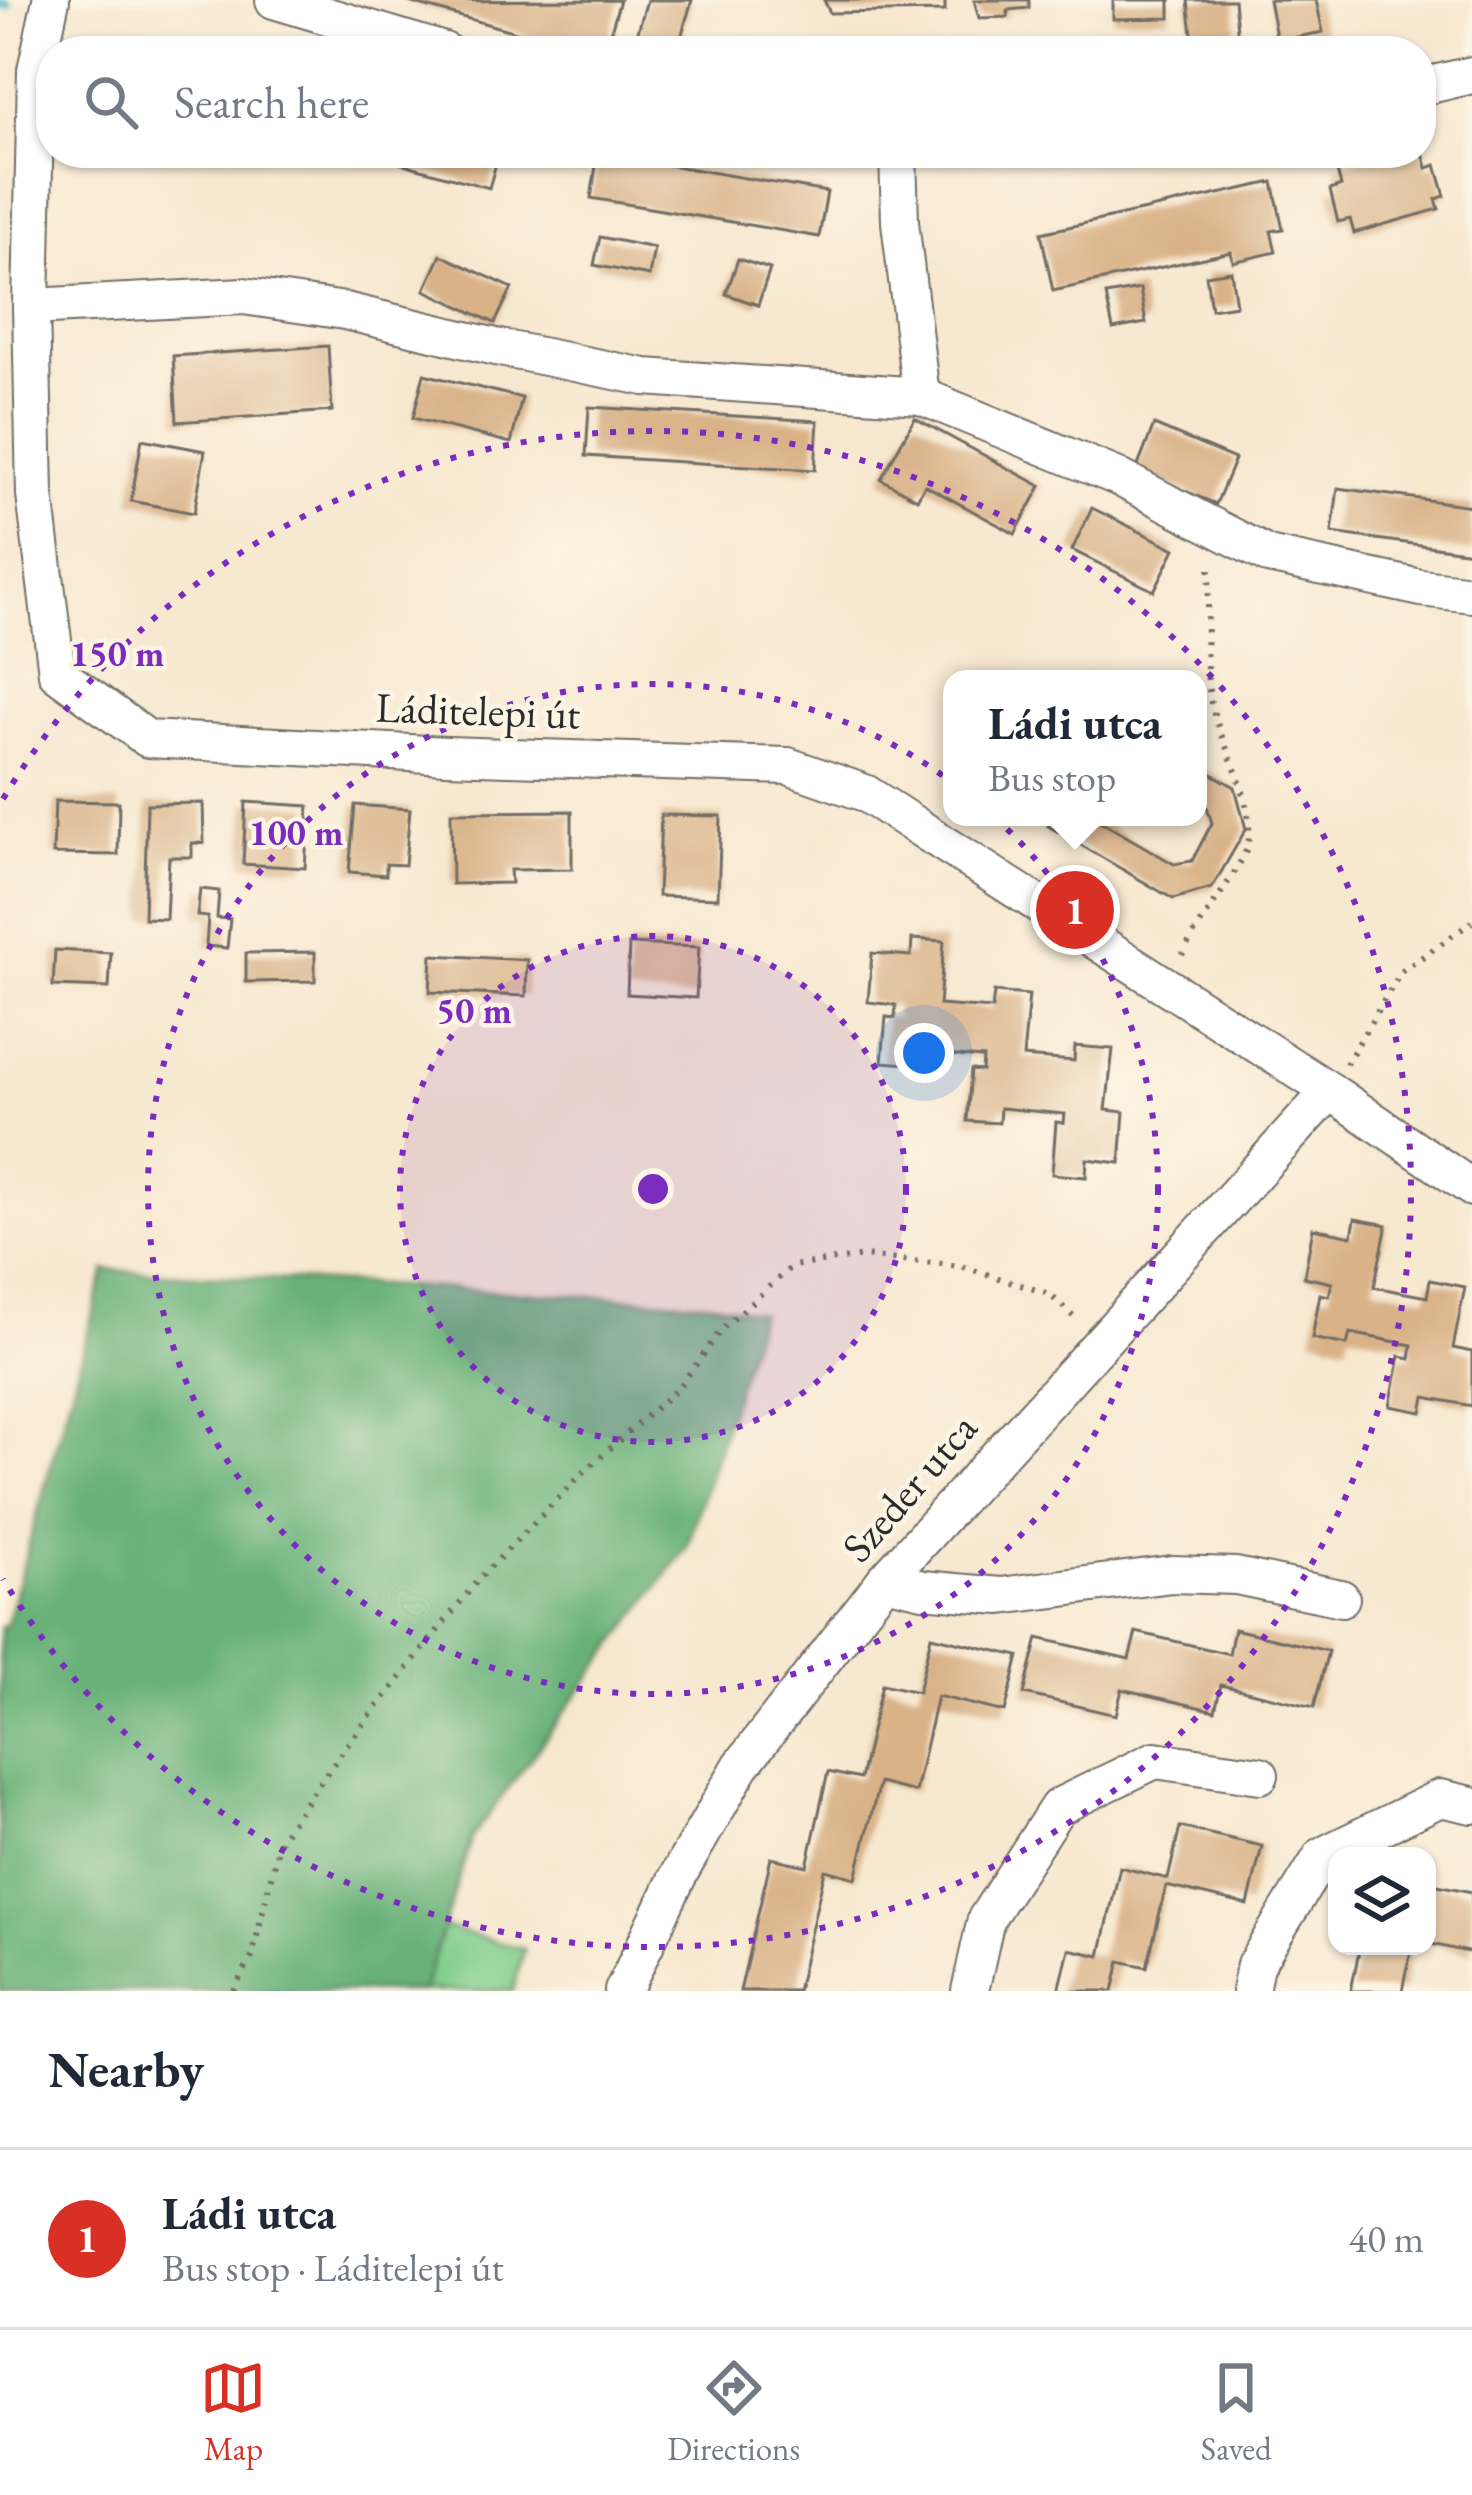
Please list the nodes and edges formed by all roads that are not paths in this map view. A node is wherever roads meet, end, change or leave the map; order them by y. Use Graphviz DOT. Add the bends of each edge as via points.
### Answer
graph roads {
  1 [pos="51,0"];
  2 [pos="274,0"];
  3 [pos="43,36"];
  4 [pos="394,36"];
  5 [pos="36,70"];
  6 [pos="1472,75"];
  7 [pos="1436,83"];
  8 [pos="898,168"];
  9 [pos="31,307"];
  10 [pos="921,396"];
  11 [pos="1472,594"];
  12 [pos="1330,1091"];
  13 [pos="1472,1188"];
  14 [pos="885,1580"];
  15 [pos="1341,1598"];
  16 [pos="1260,1775"];
  17 [pos="1472,1805"];
  18 [pos="623,1991"];
  19 [pos="970,1991"];
  20 [pos="1250,1991"];
  1 -- 3 [label="street, Láditelepi út"];
  2 -- 4 [label="street"];
  5 -- 9 [label="street, Láditelepi út"];
  6 -- 7 [label="street"];
  8 -- 10 [label="street"];
  9 -- 10 [label="street" via="244,296 645,377"];
  9 -- 12 [label="street, Láditelepi út" via="35,495 57,673 148,739 788,766 865,793"];
  10 -- 11 [label="street" via="1118,477 1268,555"];
  12 -- 13 [label="street, Láditelepi út"];
  12 -- 14 [label="street, Szeder utca"];
  14 -- 15 [label="street" via="1001,1596 1172,1574 1236,1576"];
  14 -- 18 [label="street, Szeder utca" via="741,1766"];
  16 -- 19 [label="street" via="1155,1760 1058,1807 986,1919"];
  17 -- 20 [label="street" via="1440,1798 1322,1856 1255,1965"];
}
